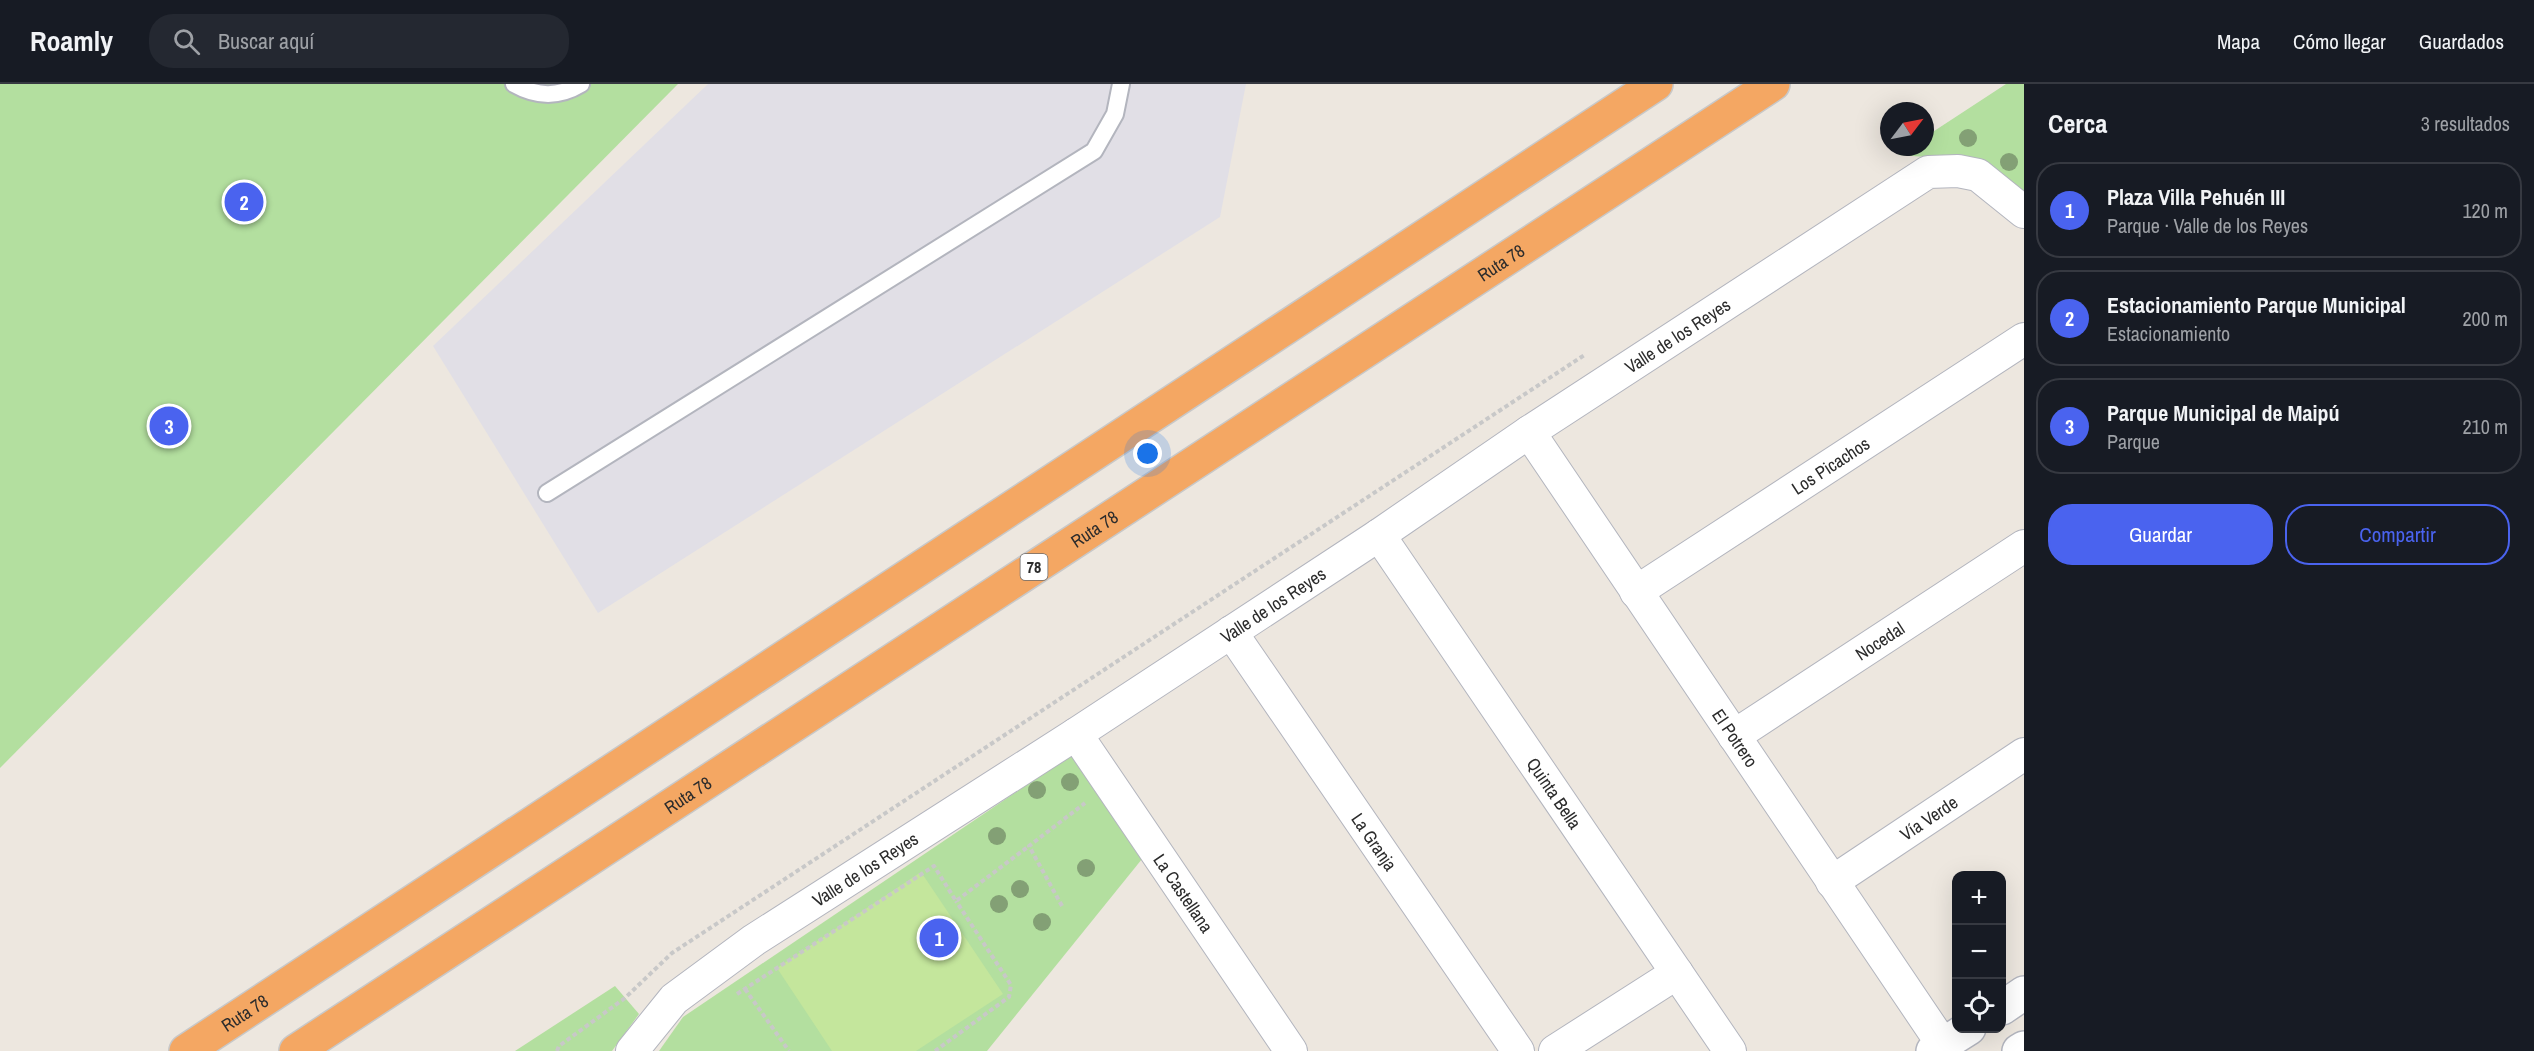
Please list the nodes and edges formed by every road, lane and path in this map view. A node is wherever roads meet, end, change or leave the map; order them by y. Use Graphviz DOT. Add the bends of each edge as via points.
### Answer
graph roads {
  1 [pos="514,84"];
  2 [pos="581,84"];
  3 [pos="1121,84"];
  4 [pos="1656,84"];
  5 [pos="1773,84"];
  6 [pos="2024,212"];
  7 [pos="2024,339"];
  8 [pos="1528,432"];
  9 [pos="547,493"];
  10 [pos="1379,535"];
  11 [pos="2024,546"];
  12 [pos="1636,592"];
  13 [pos="1231,632"];
  14 [pos="1076,734"];
  15 [pos="1734,736"];
  16 [pos="2024,754"];
  17 [pos="1110,784"];
  18 [pos="1029,846"];
  19 [pos="1832,882"];
  20 [pos="956,901"];
  21 [pos="1062,906"];
  22 [pos="1677,973"];
  23 [pos="745,989"];
  24 [pos="2024,993"];
  25 [pos="736,995"];
  26 [pos="2006,1005"];
  27 [pos="1949,1042"];
  28 [pos="2024,1048"];
  29 [pos="186,1051"];
  30 [pos="296,1051"];
  31 [pos="632,1051"];
  32 [pos="789,1051"];
  33 [pos="935,1051"];
  34 [pos="1292,1051"];
  35 [pos="1518,1051"];
  36 [pos="1555,1051"];
  37 [pos="1730,1051"];
  38 [pos="2019,1051"];
  1 -- 2 [label="lane" via="539,95 561,93"];
  3 -- 9 [label="lane" via="1115,114 1094,151"];
  4 -- 29 [label="highway, Ruta 78"];
  5 -- 30 [label="highway, Ruta 78 / 78"];
  6 -- 8 [label="street, Valle de los Reyes" via="1978,175 1928,172"];
  7 -- 12 [label="street, Los Picachos"];
  8 -- 10 [label="street, Valle de los Reyes"];
  8 -- 12 [label="street, El Potrero"];
  10 -- 13 [label="street, Valle de los Reyes"];
  10 -- 22 [label="street, Quinta Bella"];
  11 -- 15 [label="street, Nocedal"];
  12 -- 15 [label="street, El Potrero"];
  13 -- 14 [label="street, Valle de los Reyes"];
  13 -- 35 [label="street, La Granja"];
  14 -- 17 [label="street, La Castellana"];
  14 -- 31 [label="street, Valle de los Reyes" via="717,966 675,999"];
  15 -- 19 [label="street, El Potrero"];
  16 -- 19 [label="street, Vía Verde"];
  17 -- 18 [label="path"];
  17 -- 34 [label="street, La Castellana"];
  18 -- 20 [label="path"];
  18 -- 21 [label="path"];
  19 -- 27 [label="street, El Potrero"];
  20 -- 23 [label="path" via="934,866"];
  20 -- 33 [label="path" via="1011,985 1009,997"];
  22 -- 36 [label="street"];
  22 -- 37 [label="street, Quinta Bella"];
  23 -- 25 [label="path"];
  23 -- 32 [label="path"];
  24 -- 26 [label="main road"];
  28 -- 38 [label="main road"];
}
